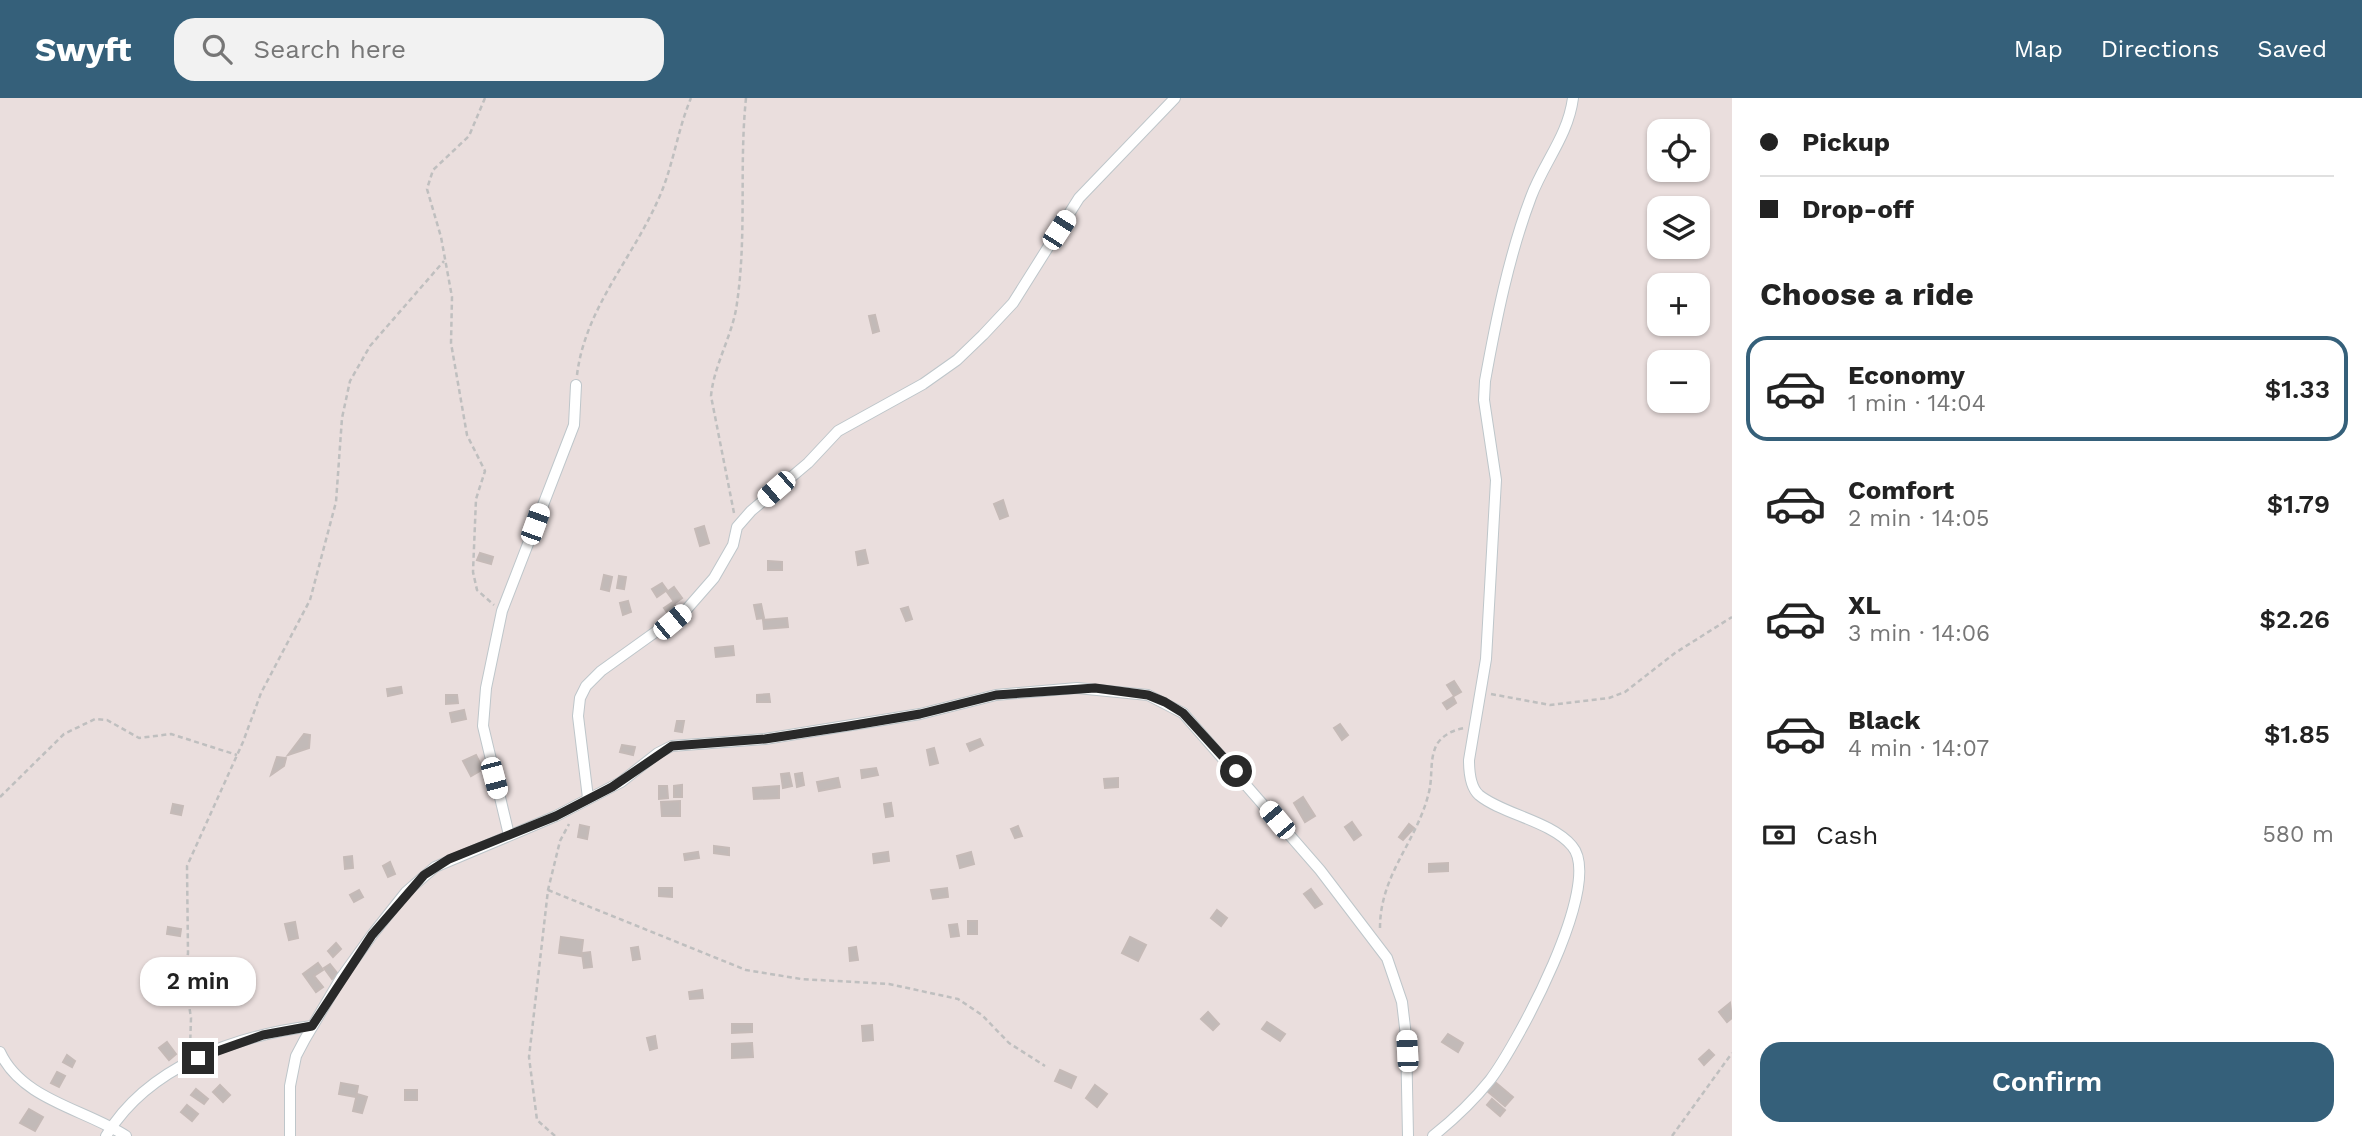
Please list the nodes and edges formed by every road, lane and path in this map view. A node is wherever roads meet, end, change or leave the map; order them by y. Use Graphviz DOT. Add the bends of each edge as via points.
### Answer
graph roads {
  1 [pos="485,98"];
  2 [pos="691,98"];
  3 [pos="746,98"];
  4 [pos="1175,98"];
  5 [pos="1573,98"];
  6 [pos="444,261"];
  7 [pos="576,385"];
  8 [pos="737,527"];
  9 [pos="502,611"];
  10 [pos="1732,617"];
  11 [pos="1481,691"];
  12 [pos="1474,726"];
  13 [pos="237,755"];
  14 [pos="0,797"];
  15 [pos="588,798"];
  16 [pos="571,820"];
  17 [pos="509,835"];
  18 [pos="548,890"];
  19 [pos="1383,951"];
  20 [pos="312,1026"];
  21 [pos="0,1052"];
  22 [pos="1732,1053"];
  23 [pos="1045,1066"];
  24 [pos="176,1070"];
  25 [pos="109,1131"];
  26 [pos="126,1136"];
  27 [pos="290,1136"];
  28 [pos="555,1136"];
  29 [pos="1408,1136"];
  30 [pos="1433,1136"];
  31 [pos="1672,1136"];
  1 -- 6 [label="path" via="469,136 429,179 427,198"];
  2 -- 7 [label="path" via="659,199 588,332"];
  3 -- 8 [label="path" via="745,219 737,306 711,396"];
  4 -- 8 [label="street" via="1079,198 1013,303 983,335 923,384 838,431"];
  5 -- 11 [label="street" via="1566,132 1531,195 1485,381 1496,480"];
  6 -- 9 [label="path" via="452,297 451,343 467,435 485,471 476,499 474,580 480,594"];
  6 -- 13 [label="path" via="370,346 350,381 342,418 336,502 315,584 261,693"];
  7 -- 9 [label="street" via="570,439"];
  8 -- 15 [label="street" via="733,545 707,589 672,622 586,686 579,716"];
  9 -- 17 [label="street" via="483,726"];
  10 -- 11 [label="path" via="1625,692 1609,698 1549,705"];
  11 -- 12 [label="street"];
  12 -- 19 [label="path" via="1448,733 1434,751 1423,811 1384,890 1380,906"];
  12 -- 30 [label="street" via="1469,760 1479,795 1568,842 1577,853 1578,867 1563,941 1537,1000 1492,1077"];
  13 -- 14 [label="path" via="171,734 139,738 107,720 95,719 64,734"];
  13 -- 24 [label="path" via="187,866 185,979 192,1038 188,1054"];
  15 -- 17 [label="street"];
  15 -- 19 [label="street" via="630,776 658,753 686,744 765,739 1035,690 1114,689 1148,695 1196,725"];
  16 -- 18 [label="path" via="559,841"];
  17 -- 20 [label="street" via="435,866 406,892 341,978"];
  18 -- 23 [label="path" via="746,970 801,979 890,984 958,999 1014,1047"];
  18 -- 28 [label="path" via="529,1058 537,1120"];
  19 -- 29 [label="street" via="1402,1002"];
  20 -- 24 [label="street" via="235,1043"];
  20 -- 27 [label="street" via="296,1056"];
  21 -- 25 [label="street" via="21,1082"];
  22 -- 31 [label="path"];
  24 -- 25 [label="street" via="145,1089"];
  25 -- 26 [label="street"];
}
